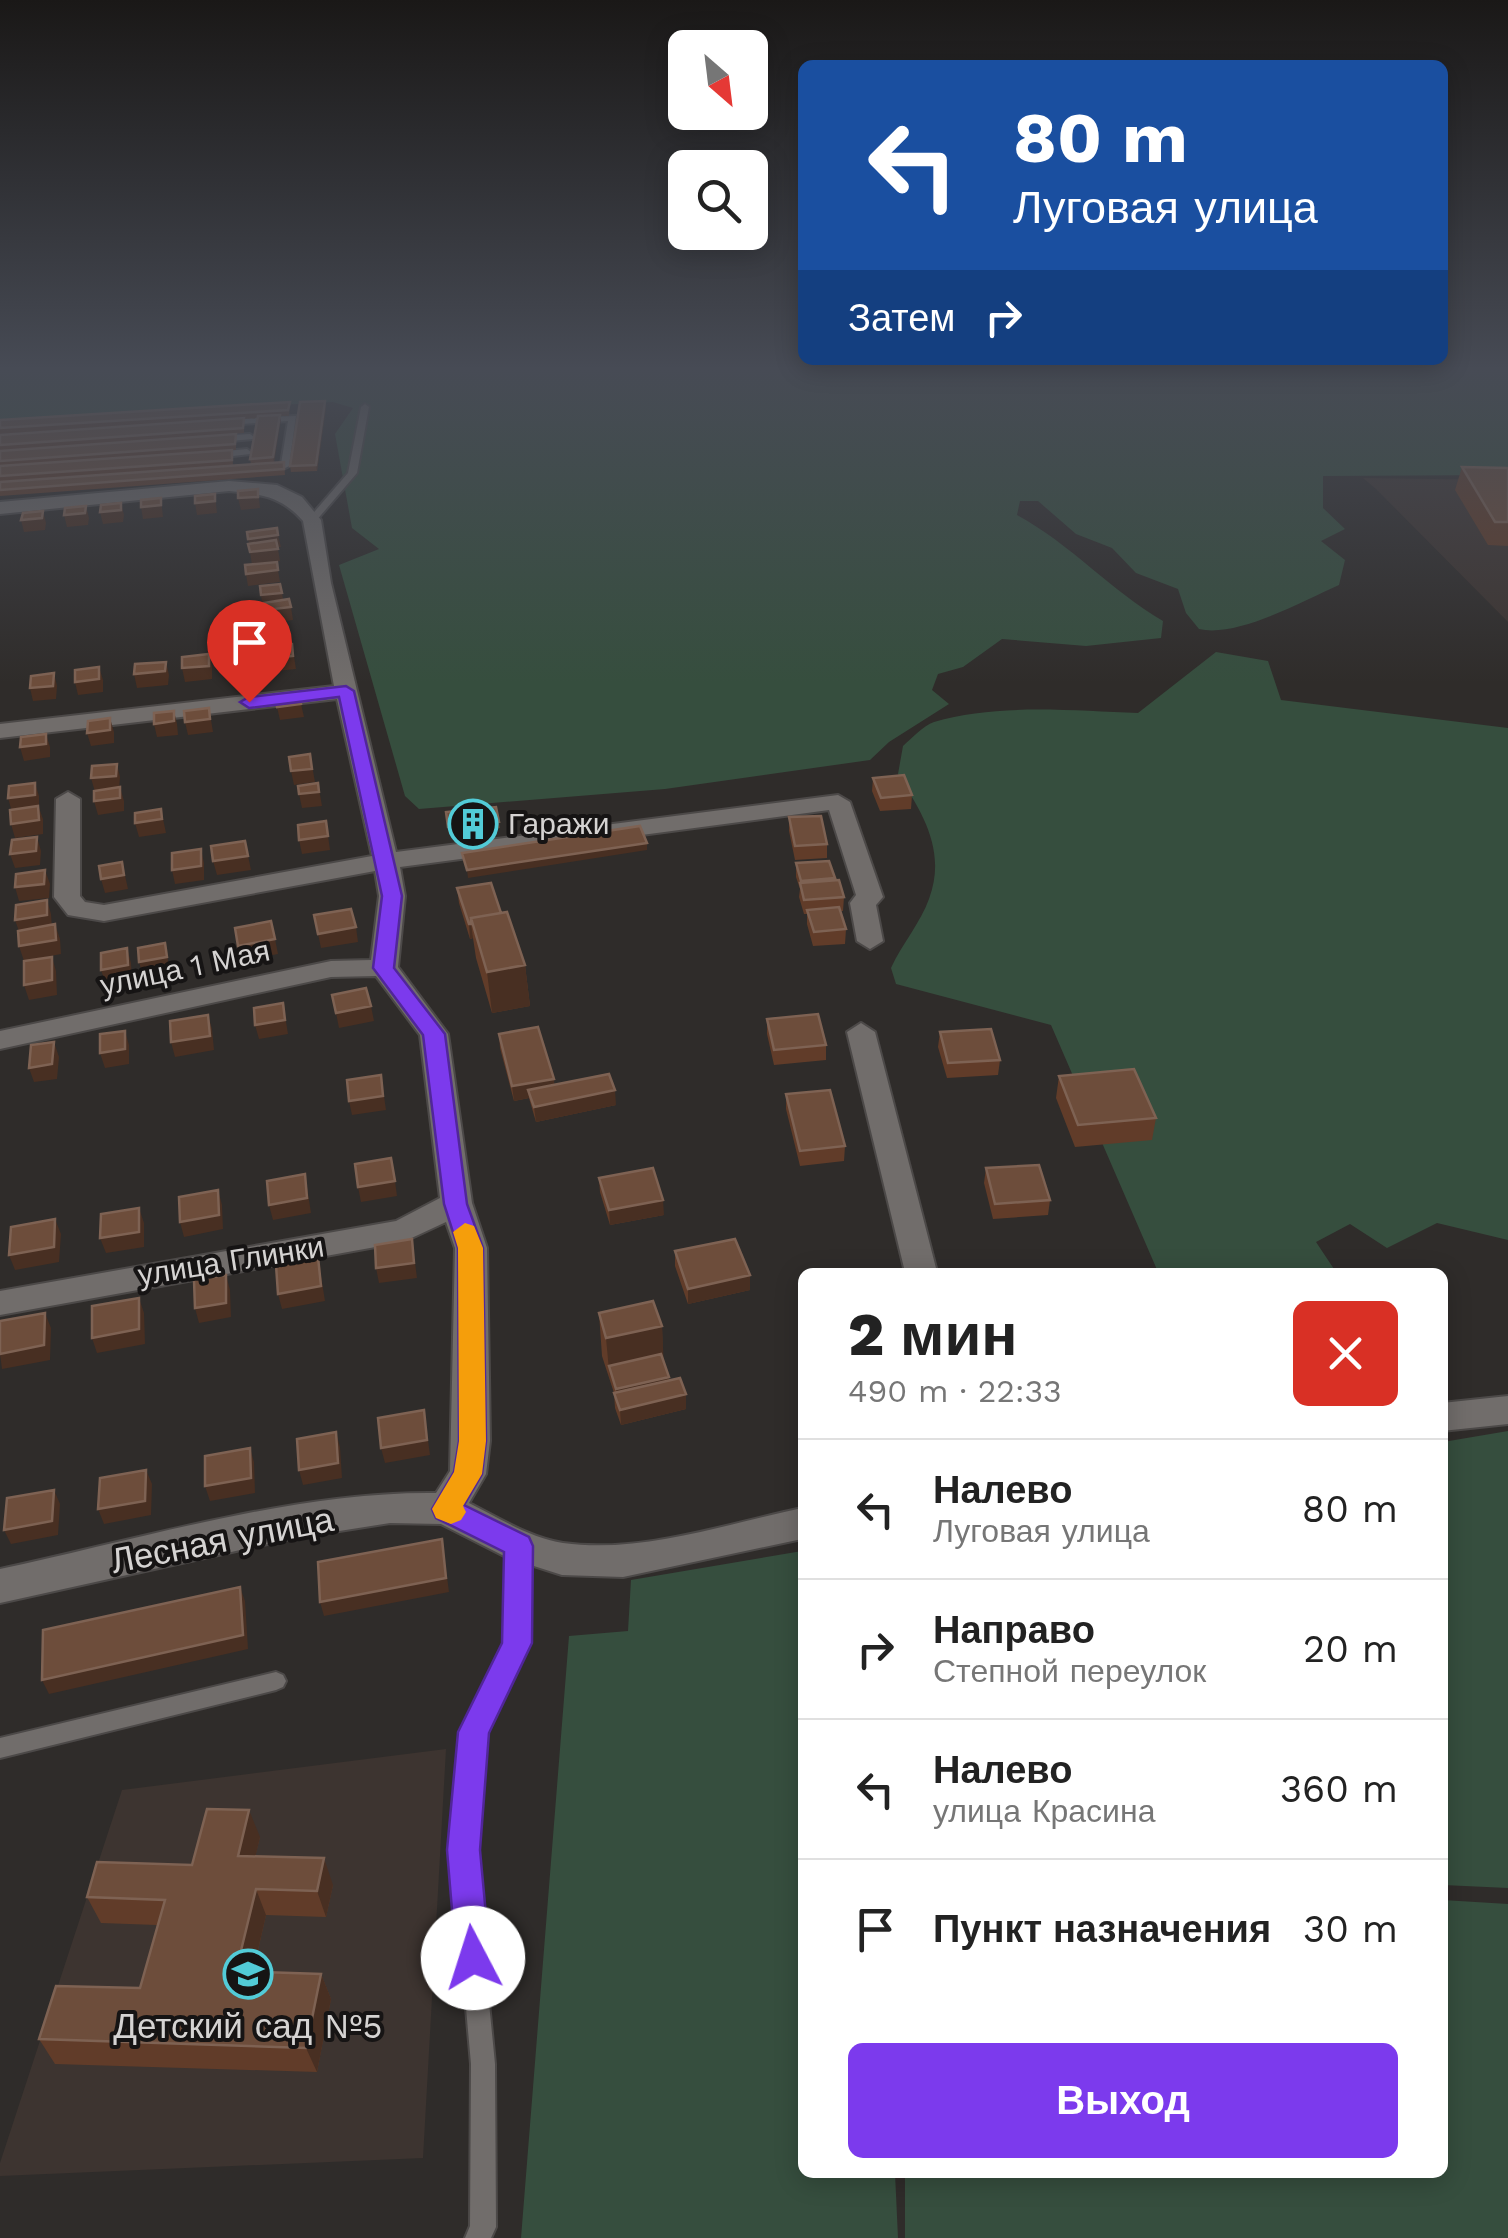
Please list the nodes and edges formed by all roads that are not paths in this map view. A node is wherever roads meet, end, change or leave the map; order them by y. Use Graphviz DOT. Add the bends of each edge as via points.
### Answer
graph roads {
  1 [pos="352,473"];
  2 [pos="0,508"];
  3 [pos="312,520"];
  4 [pos="346,691"];
  5 [pos="0,731"];
  6 [pos="68,800"];
  7 [pos="386,862"];
  8 [pos="870,941"];
  9 [pos="384,968"];
  10 [pos="861,1032"];
  11 [pos="0,1040"];
  12 [pos="456,1204"];
  13 [pos="920,1268"];
  14 [pos="0,1303"];
  15 [pos="1508,1410"];
  16 [pos="1448,1416"];
  17 [pos="446,1509"];
  18 [pos="798,1525"];
  19 [pos="519,1546"];
  20 [pos="0,1586"];
  21 [pos="276,1681"];
  22 [pos="0,1748"];
  23 [pos="478,2238"];
  1 -- 3 [label="lane"];
  2 -- 3 [label="street" via="229,486 270,489 295,501"];
  3 -- 4 [label="street"];
  4 -- 5 [label="street"];
  4 -- 7 [label="street"];
  6 -- 7 [label="street" via="68,897 77,909 104,913"];
  7 -- 8 [label="street" via="838,802 870,897 862,904"];
  7 -- 9 [label="street" via="392,896"];
  9 -- 11 [label="street, улица 1 Мая" via="332,969"];
  9 -- 12 [label="street" via="434,1034"];
  10 -- 13 [label="street"];
  12 -- 14 [label="street, улица Глинки" via="403,1231"];
  12 -- 17 [label="street" via="471,1248 472,1441 468,1474"];
  15 -- 16 [label="street"];
  17 -- 19 [label="street"];
  17 -- 20 [label="street, Лесная улица" via="390,1508 296,1522"];
  18 -- 19 [label="street" via="623,1561 562,1559"];
  19 -- 23 [label="lane" via="517,1643 473,1732 463,1850 483,2064"];
  21 -- 22 [label="lane"];
}
